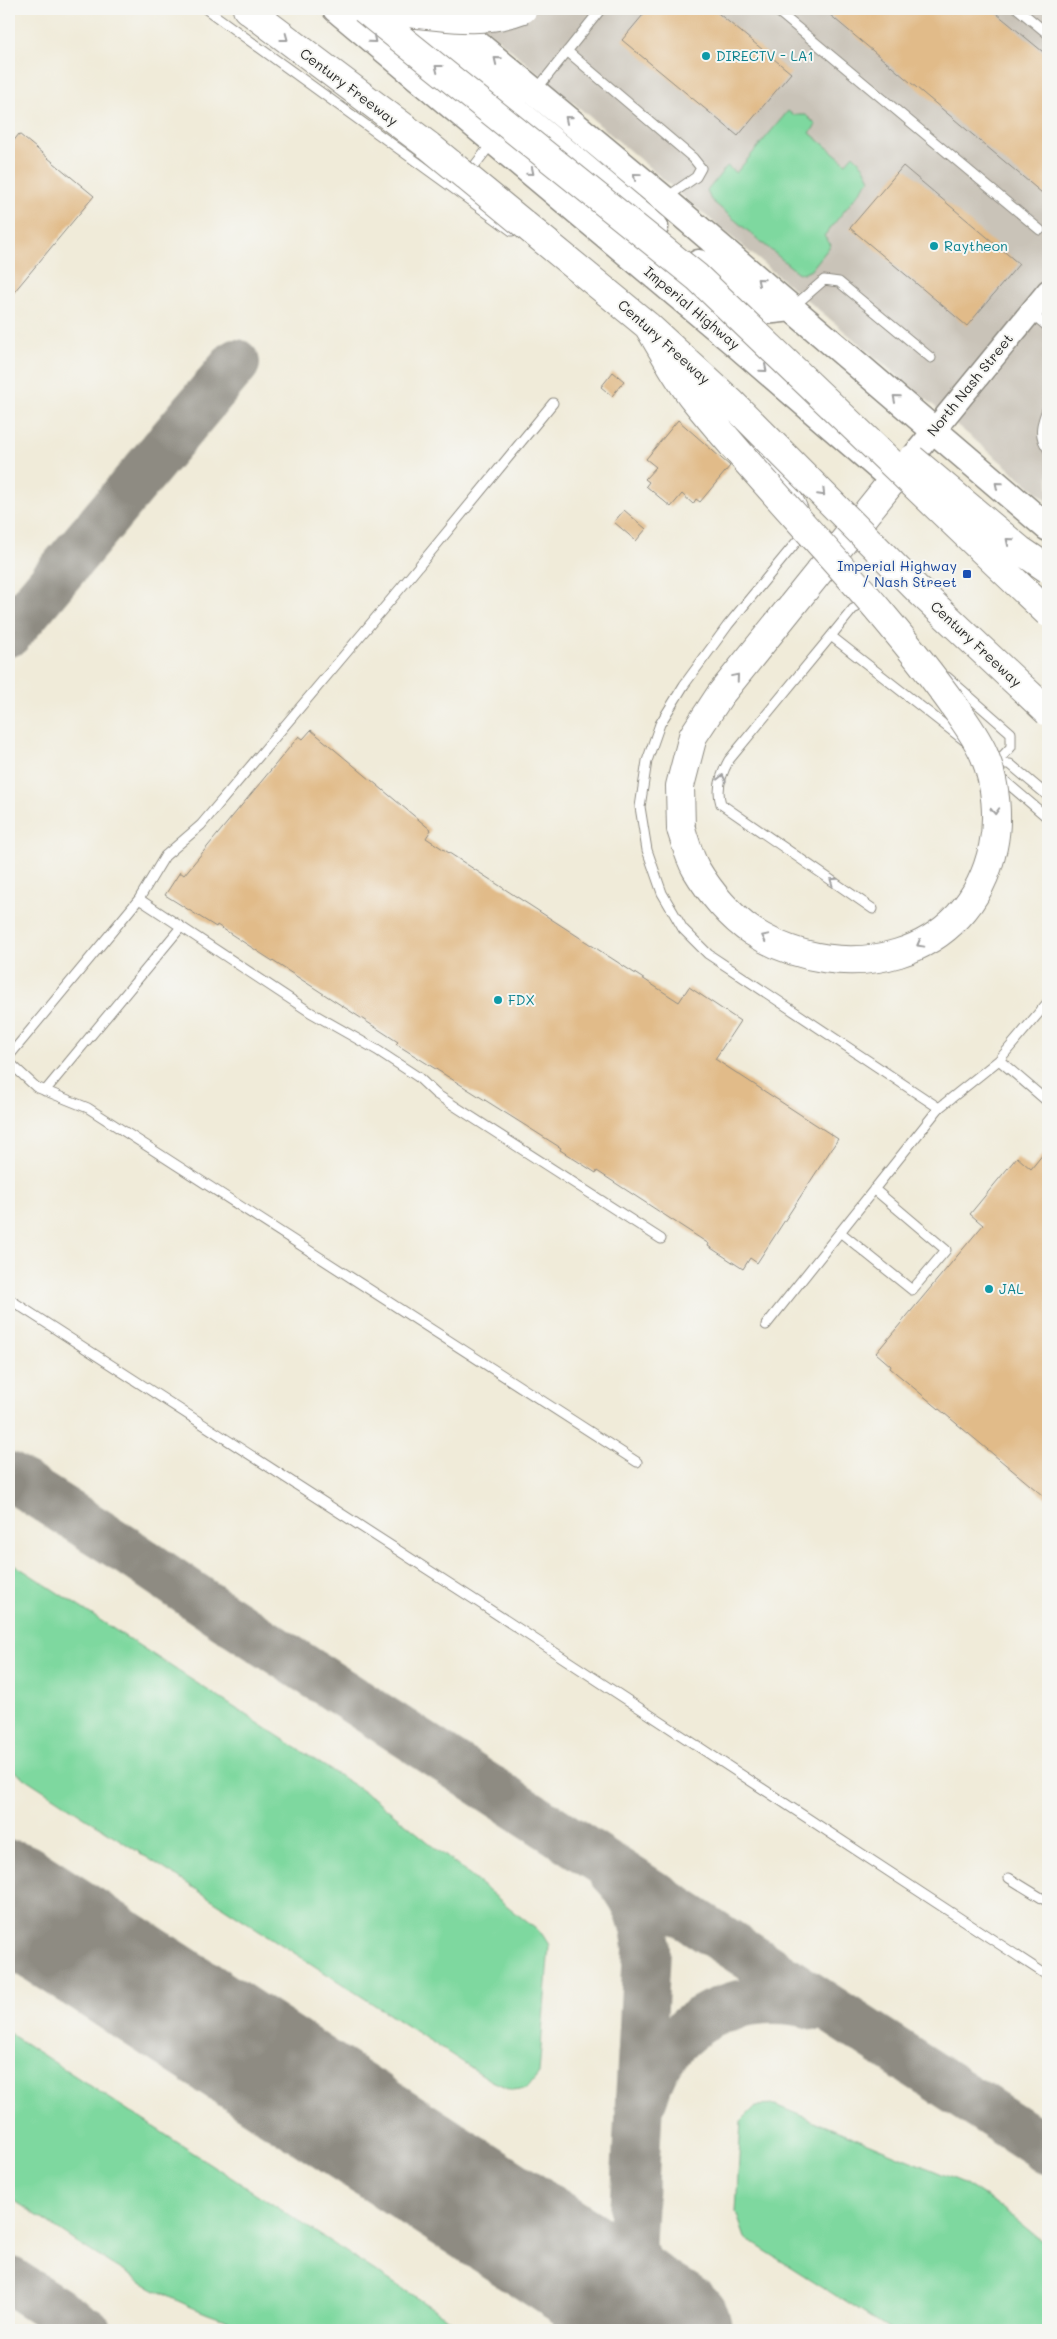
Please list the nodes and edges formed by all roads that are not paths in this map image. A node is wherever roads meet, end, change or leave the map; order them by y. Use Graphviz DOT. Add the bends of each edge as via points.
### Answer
graph roads {
  1 [pos="206,9"];
  2 [pos="246,9"];
  3 [pos="336,9"];
  4 [pos="364,9"];
  5 [pos="396,9"];
  6 [pos="400,9"];
  7 [pos="434,9"];
  8 [pos="523,9"];
  9 [pos="601,9"];
  10 [pos="775,9"];
  11 [pos="1018,9"];
  12 [pos="1048,34"];
  13 [pos="567,51"];
  14 [pos="535,91"];
  15 [pos="494,141"];
  16 [pos="455,190"];
  17 [pos="664,200"];
  18 [pos="1040,230"];
  19 [pos="523,239"];
  20 [pos="697,277"];
  21 [pos="1048,291"];
  22 [pos="792,308"];
  23 [pos="1031,312"];
  24 [pos="1048,327"];
  25 [pos="646,332"];
  26 [pos="932,358"];
  27 [pos="705,397"];
  28 [pos="553,403"];
  29 [pos="1048,406"];
  30 [pos="718,410"];
  31 [pos="933,430"];
  32 [pos="1048,449"];
  33 [pos="894,480"];
  34 [pos="1048,528"];
  35 [pos="1048,569"];
  36 [pos="1048,611"];
  37 [pos="831,636"];
  38 [pos="1048,712"];
  39 [pos="995,764"];
  40 [pos="1048,796"];
  41 [pos="1048,818"];
  42 [pos="139,899"];
  43 [pos="873,909"];
  44 [pos="181,927"];
  45 [pos="1048,1002"];
  46 [pos="9,1056"];
  47 [pos="1000,1060"];
  48 [pos="9,1062"];
  49 [pos="45,1091"];
  50 [pos="1048,1102"];
  51 [pos="939,1108"];
  52 [pos="874,1189"];
  53 [pos="840,1232"];
  54 [pos="661,1239"];
  55 [pos="9,1299"];
  56 [pos="766,1325"];
  57 [pos="636,1462"];
  58 [pos="1009,1878"];
  59 [pos="1048,1902"];
  60 [pos="1048,1976"];
  1 -- 16 [label="lane"];
  2 -- 25 [label="highway, Century Freeway, one-way, bridge" via="429,146"];
  3 -- 15 [label="main road, Imperial Highway, one-way"];
  20 -- 4 [label="highway, one-way, bridge"];
  5 -- 22 [label="main road" via="740,297 764,311"];
  6 -- 8 [label="highway, bridge" via="408,13 475,20"];
  14 -- 7 [label="main road, one-way"];
  9 -- 13 [label="lane"];
  10 -- 18 [label="lane"];
  11 -- 12 [label="lane"];
  13 -- 14 [label="lane"];
  13 -- 17 [label="lane" via="694,158 701,168 696,177"];
  17 -- 14 [label="main road, one-way"];
  15 -- 16 [label="lane"];
  15 -- 33 [label="main road, Imperial Highway, one-way"];
  16 -- 19 [label="lane"];
  22 -- 17 [label="main road, one-way"];
  35 -- 20 [label="highway, one-way, bridge" via="1020,550"];
  20 -- 36 [label="highway, bridge"];
  21 -- 23 [label="street, North Nash Street"];
  22 -- 26 [label="lane" via="824,280 839,282"];
  31 -- 22 [label="main road, one-way"];
  23 -- 24 [label="lane"];
  23 -- 31 [label="street, North Nash Street"];
  25 -- 27 [label="lane"];
  25 -- 33 [label="highway, one-way, bridge" via="692,396 926,666 964,720 985,757 994,794 996,831 989,866 971,899 950,925 918,947 878,959 835,961 796,952 752,931 720,902 694,867 681,829 680,786 692,736 720,695"];
  25 -- 38 [label="highway, Century Freeway, one-way, bridge" via="732,402 917,589"];
  28 -- 42 [label="lane" via="201,825 165,856"];
  29 -- 32 [label="lane" via="1040,433"];
  30 -- 51 [label="lane" via="771,463 801,499 806,517 798,540 728,625 684,684 660,724 647,761 640,807 647,850 662,893 683,929 708,954"];
  31 -- 33 [label="street, North Nash Street"];
  34 -- 31 [label="main road, one-way"];
  33 -- 36 [label="main road, Imperial Highway"];
  37 -- 39 [label="lane"];
  37 -- 39 [label="lane" via="852,610 864,604 1011,733 1012,747"];
  43 -- 37 [label="lane, one-way" via="722,804 719,797 720,776 728,760"];
  39 -- 40 [label="lane" via="1010,764"];
  39 -- 41 [label="lane" via="998,776"];
  42 -- 44 [label="lane"];
  42 -- 46 [label="lane"];
  44 -- 49 [label="lane"];
  44 -- 54 [label="lane" via="317,1016 377,1050 436,1094"];
  45 -- 47 [label="lane"];
  47 -- 50 [label="lane"];
  47 -- 51 [label="lane"];
  48 -- 49 [label="lane" via="36,1087"];
  49 -- 57 [label="lane" via="88,1108"];
  51 -- 52 [label="lane"];
  52 -- 53 [label="lane"];
  52 -- 53 [label="lane" via="946,1250 912,1290"];
  53 -- 56 [label="lane"];
  55 -- 60 [label="lane"];
  58 -- 59 [label="lane"];
}
